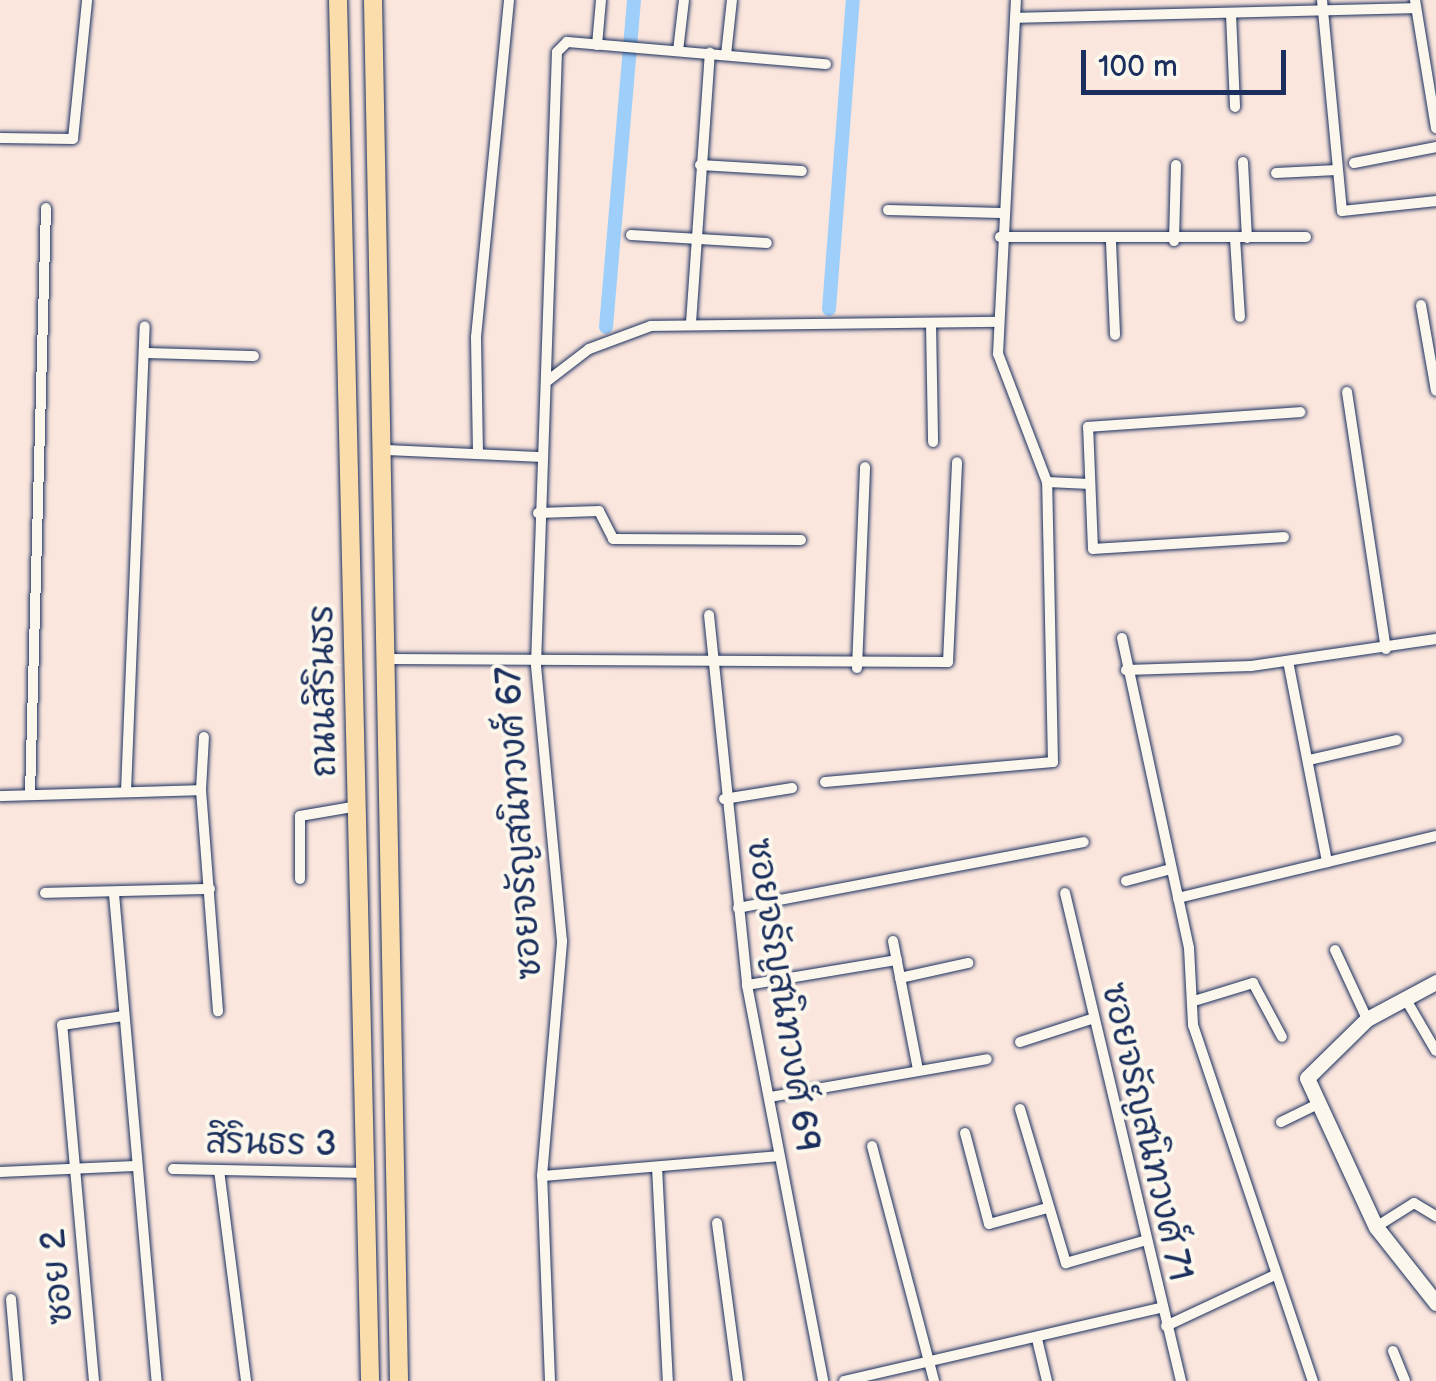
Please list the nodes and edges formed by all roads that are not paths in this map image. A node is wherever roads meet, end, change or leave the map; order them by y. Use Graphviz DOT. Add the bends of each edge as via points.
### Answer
graph roads {
  1 [pos="87,0"];
  2 [pos="338,0"];
  3 [pos="374,0"];
  4 [pos="509,0"];
  5 [pos="601,0"];
  6 [pos="684,0"];
  7 [pos="732,0"];
  8 [pos="1016,0"];
  9 [pos="1415,4"];
  10 [pos="1322,6"];
  11 [pos="1231,14"];
  12 [pos="1014,18"];
  13 [pos="597,45"];
  14 [pos="678,51"];
  15 [pos="710,53"];
  16 [pos="726,54"];
  17 [pos="826,64"];
  18 [pos="1235,107"];
  19 [pos="1436,128"];
  20 [pos="0,138"];
  21 [pos="1436,148"];
  22 [pos="1243,162"];
  23 [pos="1354,163"];
  24 [pos="1176,165"];
  25 [pos="700,166"];
  26 [pos="1337,170"];
  27 [pos="802,171"];
  28 [pos="1276,173"];
  29 [pos="1436,201"];
  30 [pos="46,208"];
  31 [pos="888,210"];
  32 [pos="1001,213"];
  33 [pos="631,235"];
  34 [pos="1000,237"];
  35 [pos="1306,237"];
  36 [pos="695,238"];
  37 [pos="1241,238"];
  38 [pos="1174,241"];
  39 [pos="1111,242"];
  40 [pos="768,243"];
  41 [pos="345,280"];
  42 [pos="381,283"];
  43 [pos="1422,305"];
  44 [pos="346,308"];
  45 [pos="381,310"];
  46 [pos="1240,317"];
  47 [pos="996,322"];
  48 [pos="690,323"];
  49 [pos="931,323"];
  50 [pos="145,326"];
  51 [pos="1115,335"];
  52 [pos="144,354"];
  53 [pos="254,356"];
  54 [pos="546,382"];
  55 [pos="1436,390"];
  56 [pos="1347,392"];
  57 [pos="1300,412"];
  58 [pos="933,442"];
  59 [pos="386,450"];
  60 [pos="478,453"];
  61 [pos="538,457"];
  62 [pos="956,462"];
  63 [pos="865,467"];
  64 [pos="1046,482"];
  65 [pos="1090,484"];
  66 [pos="538,513"];
  67 [pos="1284,537"];
  68 [pos="801,540"];
  69 [pos="709,615"];
  70 [pos="1122,638"];
  71 [pos="1436,638"];
  72 [pos="1386,648"];
  73 [pos="389,659"];
  74 [pos="1288,661"];
  75 [pos="710,662"];
  76 [pos="536,666"];
  77 [pos="857,668"];
  78 [pos="1126,670"];
  79 [pos="204,736"];
  80 [pos="1397,740"];
  81 [pos="1310,760"];
  82 [pos="826,782"];
  83 [pos="792,788"];
  84 [pos="202,790"];
  85 [pos="126,792"];
  86 [pos="30,795"];
  87 [pos="0,796"];
  88 [pos="724,799"];
  89 [pos="359,806"];
  90 [pos="1436,836"];
  91 [pos="1084,842"];
  92 [pos="1328,862"];
  93 [pos="1171,868"];
  94 [pos="300,879"];
  95 [pos="1126,881"];
  96 [pos="210,890"];
  97 [pos="46,893"];
  98 [pos="1065,893"];
  99 [pos="114,894"];
  100 [pos="1178,898"];
  101 [pos="738,908"];
  102 [pos="893,941"];
  103 [pos="1335,950"];
  104 [pos="897,960"];
  105 [pos="968,963"];
  106 [pos="900,978"];
  107 [pos="1436,982"];
  108 [pos="747,984"];
  109 [pos="1405,998"];
  110 [pos="1194,1001"];
  111 [pos="218,1011"];
  112 [pos="123,1016"];
  113 [pos="1091,1019"];
  114 [pos="1367,1019"];
  115 [pos="1282,1037"];
  116 [pos="1020,1042"];
  117 [pos="1436,1051"];
  118 [pos="987,1059"];
  119 [pos="918,1070"];
  120 [pos="770,1097"];
  121 [pos="1318,1104"];
  122 [pos="1020,1110"];
  123 [pos="1281,1122"];
  124 [pos="965,1133"];
  125 [pos="872,1146"];
  126 [pos="778,1156"];
  127 [pos="135,1166"];
  128 [pos="656,1167"];
  129 [pos="77,1169"];
  130 [pos="173,1169"];
  131 [pos="219,1170"];
  132 [pos="0,1172"];
  133 [pos="368,1174"];
  134 [pos="542,1176"];
  135 [pos="1046,1208"];
  136 [pos="1436,1216"];
  137 [pos="717,1223"];
  138 [pos="1376,1227"];
  139 [pos="1143,1241"];
  140 [pos="1275,1274"];
  141 [pos="11,1298"];
  142 [pos="1436,1303"];
  143 [pos="1160,1308"];
  144 [pos="1166,1326"];
  145 [pos="1037,1338"];
  146 [pos="1393,1351"];
  147 [pos="930,1362"];
  148 [pos="18,1381"];
  149 [pos="94,1381"];
  150 [pos="157,1381"];
  151 [pos="246,1381"];
  152 [pos="370,1381"];
  153 [pos="399,1381"];
  154 [pos="550,1381"];
  155 [pos="668,1381"];
  156 [pos="738,1381"];
  157 [pos="824,1381"];
  158 [pos="844,1381"];
  159 [pos="934,1381"];
  160 [pos="1046,1381"];
  161 [pos="1181,1381"];
  162 [pos="1313,1381"];
  163 [pos="1405,1381"];
  1 -- 20 [label="street" via="73,139"];
  2 -- 41 [label="main road, ถนนสิรินธร"];
  3 -- 42 [label="main road, ถนนสิรินธร"];
  4 -- 60 [label="street" via="476,338"];
  5 -- 13 [label="street"];
  6 -- 14 [label="street"];
  7 -- 16 [label="street"];
  8 -- 12 [label="street"];
  9 -- 10 [label="street"];
  9 -- 19 [label="street"];
  10 -- 11 [label="street"];
  10 -- 26 [label="street"];
  11 -- 12 [label="street"];
  11 -- 18 [label="street"];
  12 -- 32 [label="street"];
  13 -- 14 [label="street"];
  13 -- 54 [label="street, ซอยจรัญสนิทวงศ์ 67" via="560,45"];
  14 -- 15 [label="street"];
  15 -- 16 [label="street"];
  15 -- 25 [label="street"];
  16 -- 17 [label="street"];
  21 -- 23 [label="street"];
  22 -- 37 [label="street"];
  24 -- 38 [label="street"];
  25 -- 27 [label="street"];
  25 -- 36 [label="street"];
  26 -- 28 [label="street"];
  26 -- 29 [label="street" via="1346,215"];
  30 -- 86 [label="street"];
  31 -- 32 [label="street"];
  32 -- 34 [label="street"];
  33 -- 36 [label="street"];
  34 -- 39 [label="street"];
  34 -- 47 [label="street"];
  35 -- 37 [label="street"];
  36 -- 40 [label="street"];
  36 -- 48 [label="street"];
  37 -- 38 [label="street"];
  37 -- 46 [label="street"];
  38 -- 39 [label="street"];
  39 -- 51 [label="street"];
  41 -- 42 [label="main road"];
  41 -- 44 [label="main road, ถนนสิรินธร"];
  42 -- 45 [label="main road, ถนนสิรินธร"];
  43 -- 55 [label="street"];
  44 -- 45 [label="main road"];
  44 -- 89 [label="main road, ถนนสิรินธร"];
  45 -- 59 [label="main road, ถนนสิรินธร"];
  47 -- 49 [label="street"];
  47 -- 64 [label="street" via="1009,392"];
  48 -- 49 [label="street"];
  48 -- 54 [label="street" via="629,332"];
  49 -- 58 [label="street"];
  50 -- 52 [label="street"];
  52 -- 53 [label="street"];
  52 -- 85 [label="street"];
  54 -- 61 [label="street, ซอยจรัญสนิทวงศ์ 67"];
  56 -- 72 [label="street"];
  57 -- 65 [label="street" via="1090,425"];
  59 -- 60 [label="street"];
  59 -- 73 [label="main road, ถนนสิรินธร"];
  60 -- 61 [label="street"];
  61 -- 66 [label="street, ซอยจรัญสนิทวงศ์ 67"];
  62 -- 77 [label="street" via="948,662"];
  63 -- 77 [label="street"];
  64 -- 65 [label="street"];
  64 -- 82 [label="street" via="1054,762"];
  65 -- 67 [label="street" via="1094,550"];
  66 -- 68 [label="street" via="599,512 613,539"];
  66 -- 76 [label="street, ซอยจรัญสนิทวงศ์ 67"];
  69 -- 75 [label="street, ซอยจรัญสนิทวงศ์ 69"];
  70 -- 78 [label="street"];
  71 -- 72 [label="street"];
  72 -- 74 [label="street"];
  73 -- 76 [label="street"];
  73 -- 153 [label="main road, ถนนสิรินธร"];
  74 -- 78 [label="street"];
  74 -- 81 [label="street"];
  75 -- 76 [label="street"];
  75 -- 77 [label="street"];
  75 -- 88 [label="street, ซอยจรัญสนิทวงศ์ 69"];
  76 -- 134 [label="street, ซอยจรัญสนิทวงศ์ 67" via="562,941"];
  78 -- 93 [label="street"];
  79 -- 84 [label="street"];
  80 -- 81 [label="street"];
  81 -- 92 [label="street"];
  83 -- 88 [label="street"];
  84 -- 85 [label="street"];
  84 -- 96 [label="street"];
  85 -- 86 [label="street"];
  86 -- 87 [label="street"];
  88 -- 101 [label="street, ซอยจรัญสนิทวงศ์ 69"];
  89 -- 94 [label="street" via="300,816"];
  89 -- 133 [label="main road, ถนนสิรินธร"];
  90 -- 92 [label="street"];
  91 -- 101 [label="street"];
  92 -- 100 [label="street"];
  93 -- 95 [label="street"];
  93 -- 100 [label="street"];
  96 -- 99 [label="street"];
  96 -- 111 [label="street"];
  97 -- 99 [label="street"];
  98 -- 113 [label="street, ซอยจรัญสนิทวงศ์ 71"];
  99 -- 112 [label="street"];
  100 -- 110 [label="street"];
  101 -- 108 [label="street, ซอยจรัญสนิทวงศ์ 69"];
  102 -- 104 [label="street"];
  103 -- 114 [label="street"];
  104 -- 106 [label="street"];
  104 -- 108 [label="street"];
  105 -- 106 [label="street"];
  106 -- 119 [label="street"];
  107 -- 109 [label="street"];
  108 -- 120 [label="street, ซอยจรัญสนิทวงศ์ 69"];
  109 -- 114 [label="street"];
  109 -- 117 [label="street"];
  110 -- 115 [label="street" via="1253,983"];
  110 -- 140 [label="street" via="1193,1025"];
  112 -- 127 [label="street"];
  112 -- 129 [label="street, ซอย 2" via="62,1026"];
  113 -- 116 [label="street"];
  113 -- 139 [label="street, ซอยจรัญสนิทวงศ์ 71"];
  114 -- 121 [label="street" via="1309,1068"];
  118 -- 119 [label="street"];
  119 -- 120 [label="street"];
  120 -- 126 [label="street, ซอยจรัญสนิทวงศ์ 69"];
  121 -- 123 [label="street"];
  121 -- 138 [label="street"];
  122 -- 135 [label="street"];
  124 -- 135 [label="street" via="989,1224"];
  125 -- 147 [label="street"];
  126 -- 128 [label="street"];
  126 -- 157 [label="street, ซอยจรัญสนิทวงศ์ 69"];
  127 -- 129 [label="street"];
  127 -- 150 [label="street"];
  128 -- 134 [label="street"];
  128 -- 155 [label="street"];
  129 -- 132 [label="street"];
  129 -- 149 [label="street, ซอย 2"];
  130 -- 131 [label="street, สิรินธร 3"];
  131 -- 133 [label="street, สิรินธร 3"];
  131 -- 151 [label="street"];
  133 -- 152 [label="main road, ถนนสิรินธร"];
  134 -- 154 [label="street, ซอยจรัญสนิทวงศ์ 67"];
  135 -- 139 [label="street" via="1068,1265"];
  136 -- 138 [label="street" via="1414,1203"];
  137 -- 156 [label="street"];
  138 -- 142 [label="street"];
  139 -- 143 [label="street, ซอยจรัญสนิทวงศ์ 71"];
  140 -- 144 [label="street"];
  140 -- 162 [label="street"];
  141 -- 148 [label="street"];
  143 -- 144 [label="street, ซอยจรัญสนิทวงศ์ 71"];
  143 -- 145 [label="street"];
  144 -- 161 [label="street, ซอยจรัญสนิทวงศ์ 71"];
  145 -- 147 [label="street"];
  145 -- 160 [label="street"];
  146 -- 163 [label="street"];
  147 -- 158 [label="street"];
  147 -- 159 [label="street"];
}
